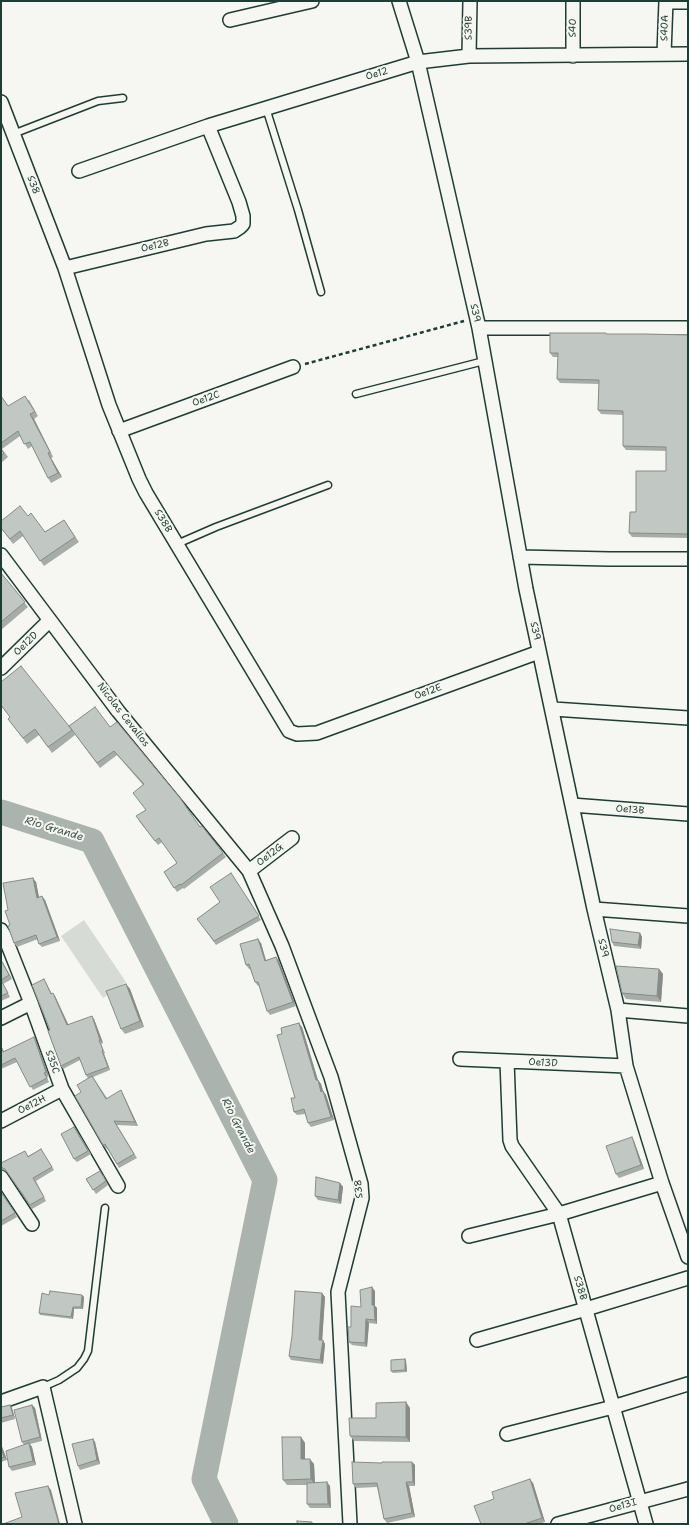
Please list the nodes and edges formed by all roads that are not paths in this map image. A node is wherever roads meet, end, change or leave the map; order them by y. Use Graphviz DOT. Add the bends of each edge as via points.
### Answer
graph roads {
  1 [pos="312,1"];
  2 [pos="399,1"];
  3 [pos="470,1"];
  4 [pos="574,1"];
  5 [pos="666,2"];
  6 [pos="688,2"];
  7 [pos="230,20"];
  8 [pos="664,54"];
  9 [pos="688,54"];
  10 [pos="469,56"];
  11 [pos="573,56"];
  12 [pos="418,62"];
  13 [pos="123,98"];
  14 [pos="1,102"];
  15 [pos="266,108"];
  16 [pos="208,126"];
  17 [pos="13,134"];
  18 [pos="78,171"];
  19 [pos="65,268"];
  20 [pos="320,292"];
  21 [pos="478,323"];
  22 [pos="688,328"];
  23 [pos="484,361"];
  24 [pos="293,367"];
  25 [pos="356,394"];
  26 [pos="119,431"];
  27 [pos="328,486"];
  28 [pos="176,544"];
  29 [pos="1,555"];
  30 [pos="520,557"];
  31 [pos="688,559"];
  32 [pos="50,620"];
  33 [pos="539,652"];
  34 [pos="1,668"];
  35 [pos="552,709"];
  36 [pos="688,718"];
  37 [pos="317,733"];
  38 [pos="572,805"];
  39 [pos="688,814"];
  40 [pos="292,838"];
  41 [pos="248,871"];
  42 [pos="594,909"];
  43 [pos="688,916"];
  44 [pos="1,930"];
  45 [pos="31,1002"];
  46 [pos="618,1010"];
  47 [pos="688,1016"];
  48 [pos="1,1018"];
  49 [pos="460,1059"];
  50 [pos="507,1061"];
  51 [pos="626,1066"];
  52 [pos="62,1089"];
  53 [pos="1,1121"];
  54 [pos="1,1177"];
  55 [pos="662,1184"];
  56 [pos="118,1186"];
  57 [pos="105,1208"];
  58 [pos="559,1214"];
  59 [pos="32,1224"];
  60 [pos="469,1236"];
  61 [pos="688,1257"];
  62 [pos="688,1278"];
  63 [pos="586,1309"];
  64 [pos="477,1340"];
  65 [pos="688,1384"];
  66 [pos="44,1387"];
  67 [pos="1,1402"];
  68 [pos="613,1407"];
  69 [pos="507,1434"];
  70 [pos="688,1489"];
  71 [pos="640,1501"];
  72 [pos="75,1524"];
  73 [pos="350,1524"];
  74 [pos="558,1524"];
  75 [pos="646,1524"];
  1 -- 7 [label="street"];
  2 -- 12 [label="street, S39"];
  3 -- 10 [label="street, S39B"];
  4 -- 11 [label="street, S40"];
  5 -- 6 [label="street"];
  5 -- 8 [label="street, S40A"];
  8 -- 9 [label="street, Oe12"];
  8 -- 11 [label="street, Oe12"];
  10 -- 11 [label="street, Oe12"];
  10 -- 12 [label="street, Oe12"];
  12 -- 15 [label="street, Oe12"];
  12 -- 21 [label="street, S39"];
  13 -- 17 [label="lane" via="98,101"];
  14 -- 17 [label="street, S38"];
  15 -- 16 [label="street, Oe12"];
  15 -- 20 [label="lane"];
  16 -- 18 [label="street, Oe12"];
  16 -- 19 [label="street, Oe12B" via="239,202 243,224 238,229 211,233"];
  17 -- 19 [label="street, S38"];
  19 -- 26 [label="street, S38B"];
  21 -- 22 [label="street"];
  21 -- 23 [label="street, S39"];
  23 -- 25 [label="lane"];
  23 -- 30 [label="street, S39"];
  24 -- 26 [label="street, Oe12C"];
  26 -- 28 [label="street, S38B" via="146,493"];
  27 -- 28 [label="lane"];
  28 -- 37 [label="street, S38B" via="289,731 297,734"];
  29 -- 32 [label="street, Nicolas Cevallos"];
  30 -- 31 [label="street"];
  30 -- 33 [label="street, S39"];
  32 -- 34 [label="street, Oe12D"];
  32 -- 41 [label="street, Nicolas Cevallos" via="118,711"];
  33 -- 35 [label="street, S39"];
  33 -- 37 [label="street, Oe12E"];
  35 -- 36 [label="street"];
  35 -- 38 [label="street, S39"];
  38 -- 39 [label="street, Oe13B"];
  38 -- 42 [label="street, S39"];
  40 -- 41 [label="street, Oe12G"];
  41 -- 73 [label="street, S38" via="282,946 331,1077 361,1184 362,1198 338,1292"];
  42 -- 43 [label="street"];
  42 -- 46 [label="street, S39"];
  44 -- 45 [label="street, S35C"];
  45 -- 48 [label="street"];
  45 -- 52 [label="street, S35C"];
  46 -- 47 [label="street"];
  46 -- 51 [label="street, S39"];
  49 -- 50 [label="street, Oe13D"];
  50 -- 51 [label="street, Oe13D"];
  50 -- 58 [label="street, S38B" via="512,1146"];
  51 -- 55 [label="street, S39"];
  52 -- 53 [label="street, Oe12H"];
  52 -- 56 [label="street, S35C"];
  54 -- 59 [label="street"];
  55 -- 58 [label="street"];
  55 -- 61 [label="street, S39"];
  57 -- 66 [label="lane" via="88,1351 77,1368"];
  58 -- 60 [label="street"];
  58 -- 63 [label="street, S38B"];
  62 -- 63 [label="street"];
  63 -- 64 [label="street"];
  63 -- 68 [label="street, S38B"];
  65 -- 68 [label="street"];
  66 -- 67 [label="street"];
  66 -- 72 [label="street"];
  68 -- 69 [label="street"];
  68 -- 71 [label="street, S38B"];
  70 -- 71 [label="street, Oe13I"];
  71 -- 74 [label="street, Oe13I"];
  71 -- 75 [label="street, S38B"];
}
